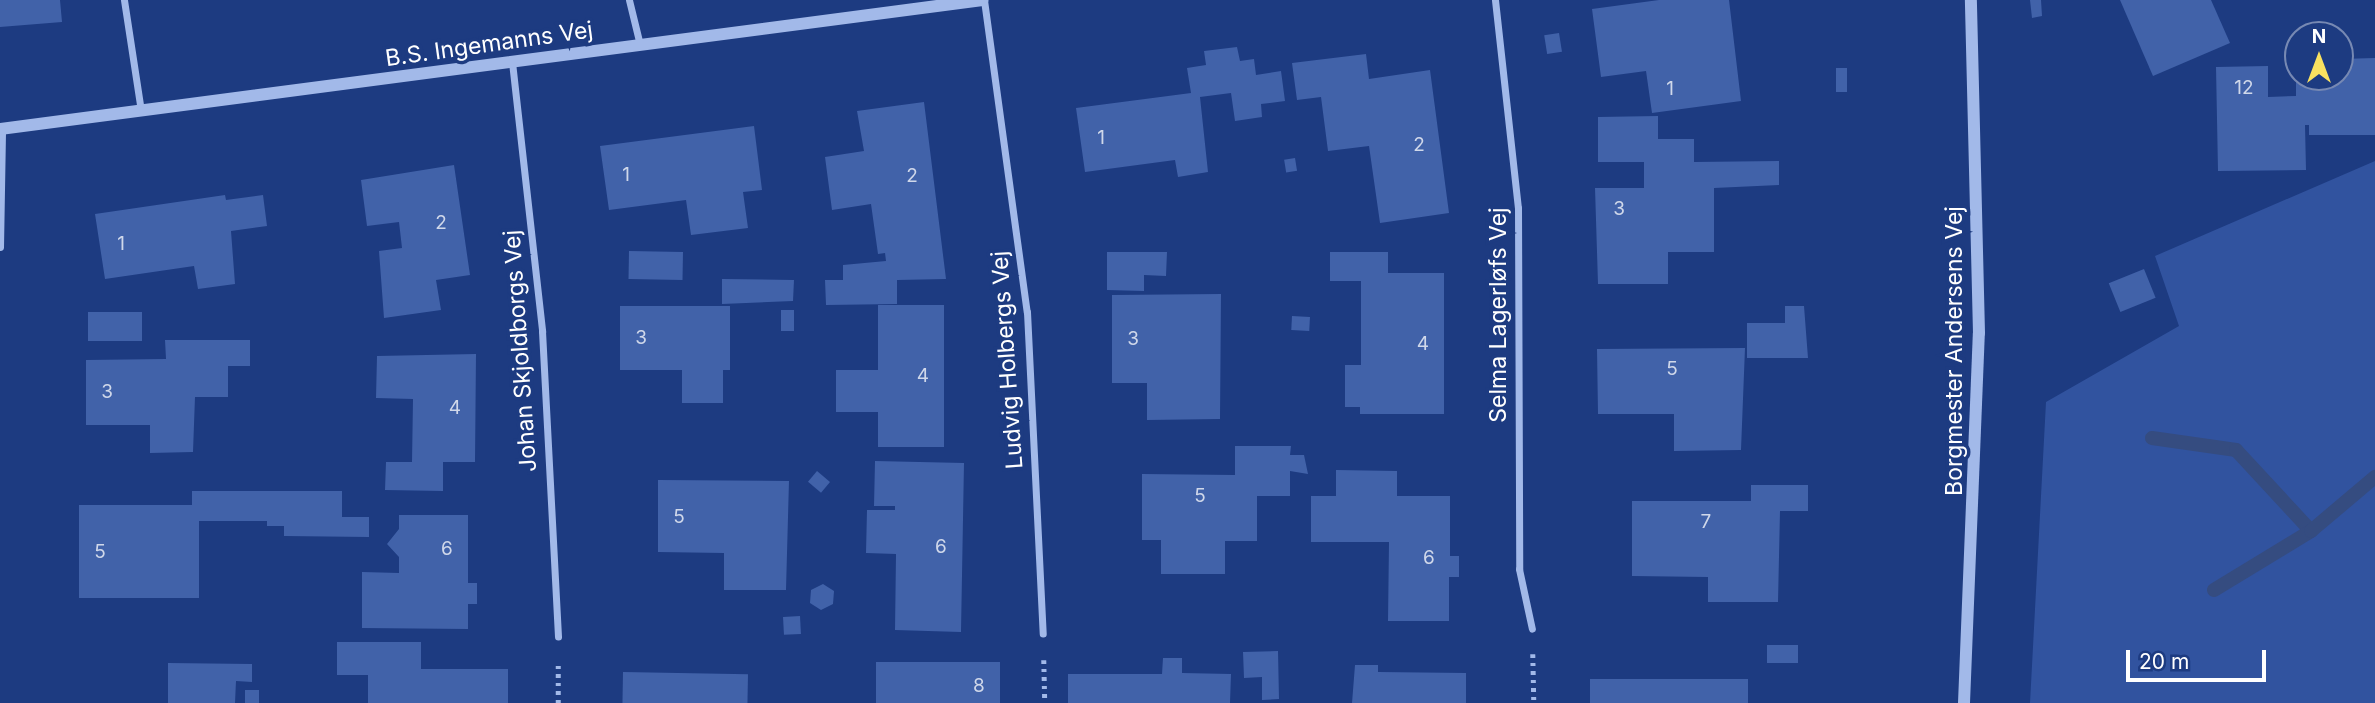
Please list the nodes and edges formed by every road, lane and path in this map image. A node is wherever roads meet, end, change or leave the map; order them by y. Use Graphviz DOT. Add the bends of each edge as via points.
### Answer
graph roads {
  1 [pos="124,0"];
  2 [pos="629,0"];
  3 [pos="984,0"];
  4 [pos="1495,0"];
  5 [pos="1971,0"];
  6 [pos="640,45"];
  7 [pos="512,62"];
  8 [pos="142,111"];
  9 [pos="1,129"];
  10 [pos="0,247"];
  11 [pos="1532,629"];
  12 [pos="1043,634"];
  13 [pos="558,637"];
  14 [pos="558,703"];
  15 [pos="1045,703"];
  16 [pos="1534,703"];
  17 [pos="1965,703"];
  1 -- 8 [label="street"];
  2 -- 6 [label="street"];
  3 -- 6 [label="street, B.S. Ingemanns Vej"];
  3 -- 12 [label="street, Ludvig Holbergs Vej" via="1027,312"];
  4 -- 11 [label="street, Selma Lagerløfs Vej" via="1518,208 1519,569"];
  5 -- 17 [label="street, Borgmester Andersens Vej" via="1979,333"];
  6 -- 7 [label="street, B.S. Ingemanns Vej"];
  7 -- 8 [label="street, B.S. Ingemanns Vej"];
  7 -- 13 [label="street, Johan Skjoldborgs Vej" via="542,331"];
  8 -- 9 [label="street, B.S. Ingemanns Vej"];
  9 -- 10 [label="street"];
  11 -- 16 [label="path"];
  12 -- 15 [label="path"];
  13 -- 14 [label="path"];
}
